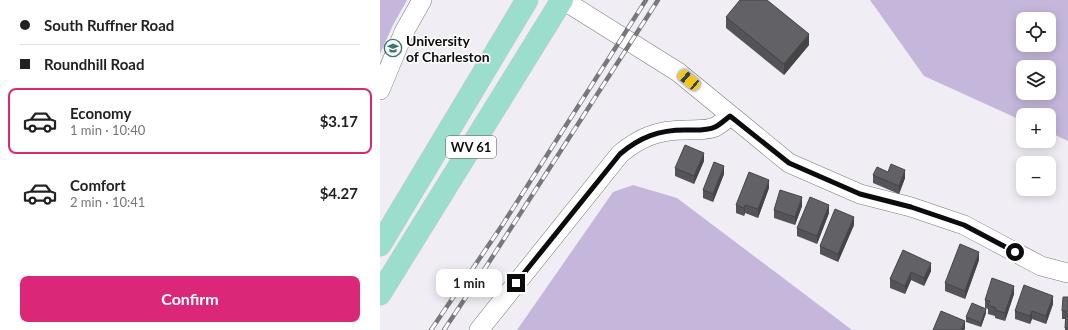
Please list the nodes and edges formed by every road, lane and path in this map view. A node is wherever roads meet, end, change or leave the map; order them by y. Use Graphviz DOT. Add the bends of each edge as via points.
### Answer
graph roads {
  1 [pos="422,0"];
  2 [pos="527,0"];
  3 [pos="563,0"];
  4 [pos="380,90"];
  5 [pos="730,116"];
  6 [pos="380,245"];
  7 [pos="1068,273"];
  8 [pos="380,294"];
  9 [pos="479,330"];
  1 -- 4 [label="street" via="404,32"];
  2 -- 6 [label="main road, WV 61"];
  3 -- 5 [label="street" via="678,72"];
  3 -- 8 [label="main road, WV 61"];
  5 -- 7 [label="street" via="789,163 860,194 911,207 964,225 1041,266"];
  5 -- 9 [label="street" via="715,127 653,134 630,145 620,154"];
}
